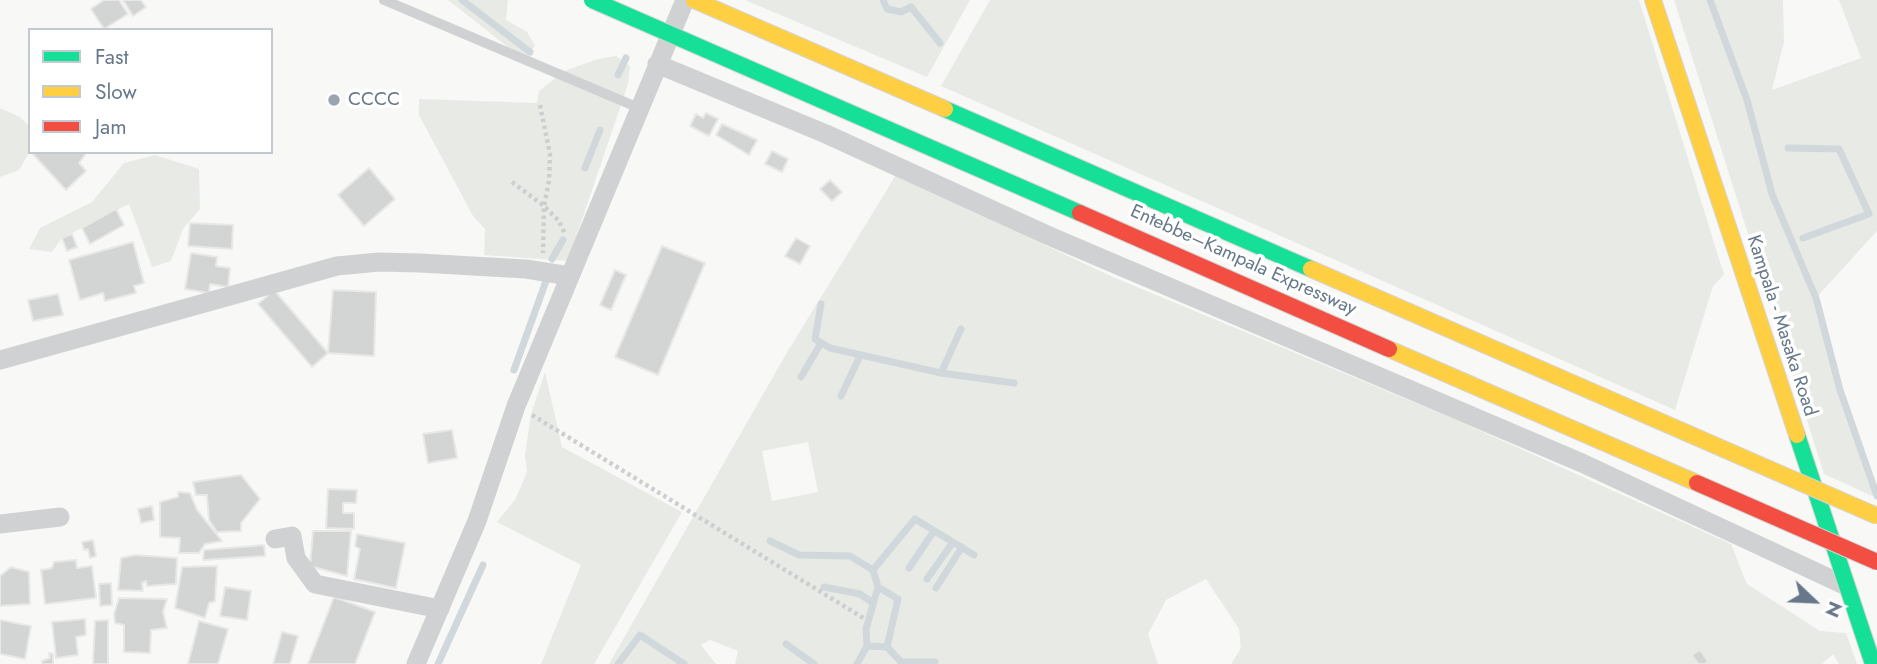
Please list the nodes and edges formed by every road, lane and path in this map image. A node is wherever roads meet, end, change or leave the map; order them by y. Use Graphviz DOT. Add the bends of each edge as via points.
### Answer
graph roads {
  1 [pos="384,0"];
  2 [pos="592,0"];
  3 [pos="685,0"];
  4 [pos="694,0"];
  5 [pos="1653,0"];
  6 [pos="657,64"];
  7 [pos="540,105"];
  8 [pos="639,108"];
  9 [pos="512,182"];
  10 [pos="544,206"];
  11 [pos="565,235"];
  12 [pos="544,271"];
  13 [pos="570,276"];
  14 [pos="0,360"];
  15 [pos="516,406"];
  16 [pos="1877,516"];
  17 [pos="60,517"];
  18 [pos="0,524"];
  19 [pos="275,539"];
  20 [pos="1877,562"];
  21 [pos="1844,585"];
  22 [pos="440,608"];
  23 [pos="865,619"];
  24 [pos="416,664"];
  25 [pos="1873,664"];
  1 -- 8 [label="lane"];
  2 -- 20 [label="highway, Entebbe–Kampala Expressway, bridge"];
  3 -- 6 [label="street"];
  4 -- 16 [label="highway, Entebbe–Kampala Expressway, bridge"];
  5 -- 21 [label="highway, Kampala - Masaka Road"];
  6 -- 8 [label="street"];
  6 -- 21 [label="street" via="1582,463"];
  7 -- 10 [label="path" via="550,154"];
  8 -- 13 [label="street"];
  9 -- 10 [label="path"];
  10 -- 11 [label="path"];
  10 -- 12 [label="path"];
  12 -- 13 [label="street"];
  12 -- 14 [label="street" via="379,262 337,266"];
  13 -- 15 [label="street"];
  15 -- 22 [label="street" via="477,521"];
  15 -- 23 [label="path"];
  17 -- 18 [label="street"];
  19 -- 22 [label="street" via="292,536 296,558 315,584"];
  21 -- 25 [label="highway, Kampala - Masaka Road"];
  22 -- 24 [label="street"];
}
